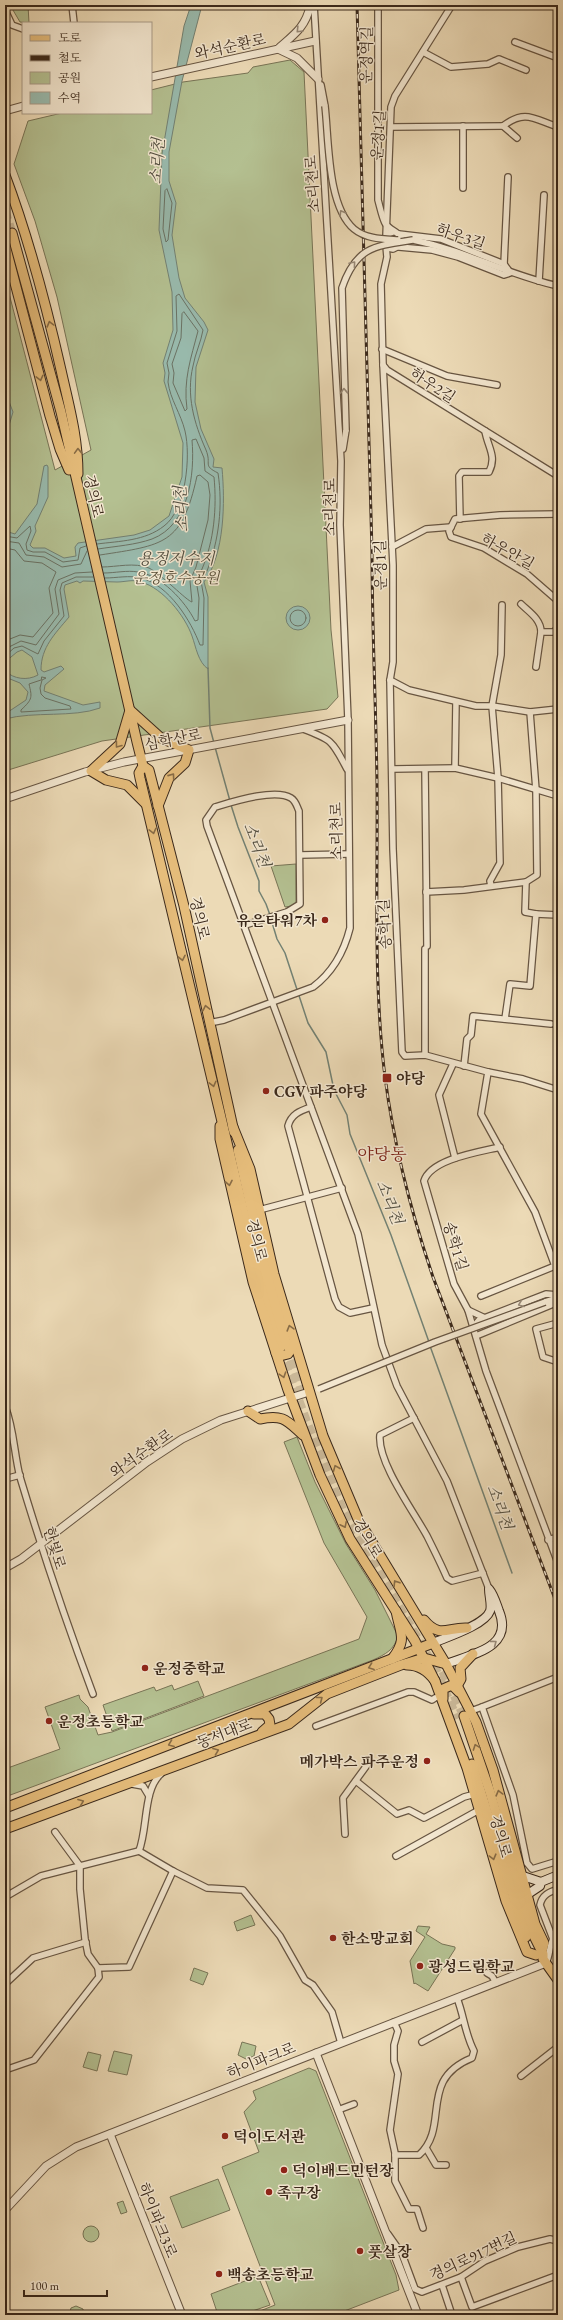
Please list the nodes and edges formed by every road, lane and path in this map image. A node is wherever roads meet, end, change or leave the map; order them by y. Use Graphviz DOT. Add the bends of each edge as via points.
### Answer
graph roads {
  1 [pos="72,5"];
  2 [pos="311,5"];
  3 [pos="378,5"];
  4 [pos="452,5"];
  5 [pos="5,10"];
  6 [pos="74,22"];
  7 [pos="22,29"];
  8 [pos="315,41"];
  9 [pos="515,42"];
  10 [pos="278,48"];
  11 [pos="423,52"];
  12 [pos="316,57"];
  13 [pos="558,58"];
  14 [pos="526,70"];
  15 [pos="154,76"];
  16 [pos="318,79"];
  17 [pos="22,106"];
  18 [pos="5,111"];
  19 [pos="463,126"];
  20 [pos="503,126"];
  21 [pos="391,127"];
  22 [pos="558,127"];
  23 [pos="517,138"];
  24 [pos="5,175"];
  25 [pos="508,178"];
  26 [pos="463,188"];
  27 [pos="544,195"];
  28 [pos="385,223"];
  29 [pos="12,233"];
  30 [pos="396,233"];
  31 [pos="386,236"];
  32 [pos="412,240"];
  33 [pos="5,245"];
  34 [pos="386,246"];
  35 [pos="396,248"];
  36 [pos="387,257"];
  37 [pos="504,264"];
  38 [pos="510,273"];
  39 [pos="539,281"];
  40 [pos="558,286"];
  41 [pos="382,349"];
  42 [pos="383,365"];
  43 [pos="497,385"];
  44 [pos="485,431"];
  45 [pos="341,461"];
  46 [pos="558,476"];
  47 [pos="78,490"];
  48 [pos="558,514"];
  49 [pos="460,519"];
  50 [pos="451,526"];
  51 [pos="392,547"];
  52 [pos="558,601"];
  53 [pos="521,604"];
  54 [pos="502,605"];
  55 [pos="558,627"];
  56 [pos="540,632"];
  57 [pos="393,662"];
  58 [pos="536,667"];
  59 [pos="390,680"];
  60 [pos="456,702"];
  61 [pos="492,706"];
  62 [pos="558,709"];
  63 [pos="130,710"];
  64 [pos="530,712"];
  65 [pos="348,720"];
  66 [pos="303,729"];
  67 [pos="193,749"];
  68 [pos="142,763"];
  69 [pos="455,768"];
  70 [pos="393,769"];
  71 [pos="425,769"];
  72 [pos="91,771"];
  73 [pos="348,771"];
  74 [pos="498,778"];
  75 [pos="536,790"];
  76 [pos="558,796"];
  77 [pos="5,799"];
  78 [pos="147,804"];
  79 [pos="158,806"];
  80 [pos="349,854"];
  81 [pos="300,855"];
  82 [pos="526,882"];
  83 [pos="491,886"];
  84 [pos="426,892"];
  85 [pos="536,914"];
  86 [pos="558,915"];
  87 [pos="245,925"];
  88 [pos="271,1003"];
  89 [pos="505,1019"];
  90 [pos="209,1023"];
  91 [pos="551,1024"];
  92 [pos="425,1055"];
  93 [pos="453,1064"];
  94 [pos="464,1066"];
  95 [pos="488,1072"];
  96 [pos="558,1090"];
  97 [pos="311,1107"];
  98 [pos="233,1127"];
  99 [pos="500,1147"];
  100 [pos="456,1158"];
  101 [pos="342,1188"];
  102 [pos="307,1198"];
  103 [pos="259,1210"];
  104 [pos="557,1266"];
  105 [pos="558,1295"];
  106 [pos="481,1296"];
  107 [pos="558,1298"];
  108 [pos="558,1302"];
  109 [pos="373,1308"];
  110 [pos="468,1310"];
  111 [pos="485,1318"];
  112 [pos="558,1323"];
  113 [pos="474,1326"];
  114 [pos="476,1336"];
  115 [pos="284,1348"];
  116 [pos="558,1362"];
  117 [pos="309,1392"];
  118 [pos="291,1398"];
  119 [pos="5,1406"];
  120 [pos="248,1411"];
  121 [pos="414,1418"];
  122 [pos="307,1439"];
  123 [pos="20,1475"];
  124 [pos="5,1479"];
  125 [pos="558,1537"];
  126 [pos="548,1540"];
  127 [pos="41,1543"];
  128 [pos="558,1563"];
  129 [pos="5,1568"];
  130 [pos="483,1573"];
  131 [pos="489,1589"];
  132 [pos="410,1605"];
  133 [pos="396,1611"];
  134 [pos="467,1628"];
  135 [pos="433,1643"];
  136 [pos="419,1649"];
  137 [pos="473,1654"];
  138 [pos="424,1658"];
  139 [pos="392,1660"];
  140 [pos="446,1664"];
  141 [pos="401,1665"];
  142 [pos="558,1677"];
  143 [pos="435,1681"];
  144 [pos="459,1689"];
  145 [pos="93,1694"];
  146 [pos="439,1699"];
  147 [pos="482,1707"];
  148 [pos="464,1715"];
  149 [pos="243,1716"];
  150 [pos="316,1726"];
  151 [pos="250,1738"];
  152 [pos="370,1762"];
  153 [pos="168,1769"];
  154 [pos="356,1781"];
  155 [pos="120,1787"];
  156 [pos="475,1794"];
  157 [pos="149,1797"];
  158 [pos="5,1807"];
  159 [pos="479,1810"];
  160 [pos="5,1830"];
  161 [pos="55,1832"];
  162 [pos="345,1834"];
  163 [pos="139,1851"];
  164 [pos="396,1856"];
  165 [pos="558,1861"];
  166 [pos="80,1866"];
  167 [pos="173,1871"];
  168 [pos="558,1875"];
  169 [pos="523,1876"];
  170 [pos="542,1881"];
  171 [pos="558,1889"];
  172 [pos="528,1894"];
  173 [pos="5,1897"];
  174 [pos="86,1942"];
  175 [pos="542,1957"];
  176 [pos="98,1968"];
  177 [pos="487,1973"];
  178 [pos="557,1975"];
  179 [pos="496,1983"];
  180 [pos="5,1984"];
  181 [pos="457,1998"];
  182 [pos="463,2020"];
  183 [pos="394,2022"];
  184 [pos="422,2042"];
  185 [pos="341,2043"];
  186 [pos="558,2047"];
  187 [pos="316,2053"];
  188 [pos="5,2070"];
  189 [pos="521,2076"];
  190 [pos="354,2104"];
  191 [pos="338,2110"];
  192 [pos="110,2134"];
  193 [pos="426,2148"];
  194 [pos="395,2154"];
  195 [pos="446,2165"];
  196 [pos="5,2210"];
  197 [pos="423,2228"];
  198 [pos="386,2232"];
  199 [pos="558,2241"];
  200 [pos="558,2275"];
  201 [pos="462,2277"];
  202 [pos="442,2285"];
  203 [pos="182,2315"];
  204 [pos="418,2315"];
  205 [pos="452,2315"];
  1 -- 6 [label="street"];
  2 -- 8 [label="street, 소리천로"];
  2 -- 10 [label="street, one-way" via="302,29"];
  3 -- 28 [label="street, 운정역길" via="378,200"];
  4 -- 11 [label="street, 운정1길"];
  5 -- 7 [label="street" via="12,25"];
  8 -- 10 [label="street, 와석순환로"];
  8 -- 12 [label="street, 소리천로"];
  9 -- 13 [label="street"];
  10 -- 15 [label="street, 와석순환로"];
  10 -- 16 [label="street" via="297,58"];
  11 -- 14 [label="street" via="451,67 488,64 499,59"];
  11 -- 21 [label="street, 운정1길" via="395,96 391,107"];
  12 -- 16 [label="street, 소리천로"];
  32 -- 12 [label="street, one-way, bridge" via="373,238 355,229 341,214 334,190 325,106"];
  16 -- 45 [label="street, 소리천로"];
  17 -- 18 [label="street"];
  19 -- 20 [label="street"];
  19 -- 21 [label="street"];
  19 -- 26 [label="street"];
  20 -- 22 [label="street" via="513,118 523,116"];
  20 -- 23 [label="street"];
  21 -- 28 [label="street, 운정1길"];
  47 -- 24 [label="main road, one-way" via="78,445 54,336 24,227"];
  25 -- 37 [label="street"];
  27 -- 39 [label="street"];
  28 -- 30 [label="street"];
  28 -- 31 [label="street, 운정1길"];
  29 -- 47 [label="main road, 경의로" via="59,405"];
  30 -- 31 [label="street"];
  30 -- 35 [label="street" via="402,239"];
  30 -- 37 [label="street, 하우3길" via="441,239"];
  31 -- 34 [label="street"];
  32 -- 38 [label="street" via="470,256"];
  45 -- 32 [label="street, one-way, bridge" via="346,430 342,288 349,268 372,248"];
  33 -- 47 [label="main road, one-way" via="50,416 60,449"];
  34 -- 35 [label="street"];
  34 -- 36 [label="street"];
  35 -- 36 [label="street"];
  35 -- 38 [label="street, 하우3길" via="432,250 504,275"];
  36 -- 41 [label="street" via="381,284"];
  37 -- 38 [label="street"];
  38 -- 39 [label="street, 하우3길"];
  39 -- 40 [label="street, 하우3길"];
  41 -- 42 [label="street"];
  41 -- 43 [label="street" via="447,376"];
  42 -- 44 [label="street, 하우2길" via="387,370"];
  42 -- 51 [label="street, 운정1길"];
  44 -- 46 [label="street, 하우2길"];
  44 -- 49 [label="street" via="494,459 493,464 489,472 462,472 459,476"];
  45 -- 65 [label="street, 소리천로" via="340,524"];
  47 -- 63 [label="main road, 경의로"];
  48 -- 49 [label="street"];
  49 -- 50 [label="street" via="455,519"];
  50 -- 51 [label="street" via="426,529"];
  50 -- 52 [label="street, 하우안길" via="451,537 484,548 527,574"];
  51 -- 57 [label="street, 운정1길"];
  53 -- 56 [label="street" via="536,618 541,626"];
  54 -- 61 [label="street" via="501,655"];
  55 -- 56 [label="street" via="554,632"];
  56 -- 58 [label="street"];
  57 -- 59 [label="street, 송학1길"];
  59 -- 60 [label="street" via="409,690"];
  59 -- 70 [label="street, 송학1길"];
  60 -- 61 [label="street"];
  60 -- 69 [label="street"];
  61 -- 64 [label="street"];
  61 -- 74 [label="street"];
  62 -- 64 [label="street"];
  63 -- 67 [label="main road" via="161,738"];
  63 -- 68 [label="main road, 경의로"];
  63 -- 72 [label="main road, one-way" via="120,744"];
  64 -- 75 [label="street"];
  65 -- 66 [label="street, 심학산로"];
  65 -- 73 [label="street, 소리천로"];
  66 -- 67 [label="street, 심학산로"];
  66 -- 73 [label="street" via="327,738 334,744"];
  67 -- 68 [label="street, 심학산로"];
  79 -- 67 [label="main road, one-way" via="169,778 185,763"];
  68 -- 72 [label="street, 심학산로"];
  68 -- 78 [label="main road, 경의로" via="139,773"];
  68 -- 79 [label="main road, 경의로" via="149,770"];
  69 -- 71 [label="street"];
  69 -- 74 [label="street"];
  70 -- 71 [label="street"];
  70 -- 92 [label="street, 송학1길" via="393,849 402,1052 405,1056"];
  71 -- 84 [label="street"];
  72 -- 77 [label="street, 심학산로"];
  72 -- 78 [label="main road" via="106,780 127,785"];
  73 -- 80 [label="street, 소리천로"];
  74 -- 75 [label="street"];
  74 -- 83 [label="street" via="500,863 490,881"];
  75 -- 76 [label="street"];
  75 -- 82 [label="street" via="537,876"];
  78 -- 115 [label="main road, 경의로, one-way" via="221,1117 220,1139 253,1282"];
  90 -- 79 [label="main road, 경의로, one-way" via="182,899"];
  80 -- 81 [label="street"];
  80 -- 88 [label="street, 소리천로" via="348,937 340,957 313,987"];
  81 -- 87 [label="street" via="300,904 287,912"];
  81 -- 87 [label="street" via="299,811 293,799 284,795 249,798 214,807 206,820 207,826"];
  82 -- 83 [label="street"];
  82 -- 85 [label="street" via="525,912"];
  83 -- 84 [label="street"];
  84 -- 92 [label="street"];
  85 -- 86 [label="street"];
  85 -- 89 [label="street" via="530,986 510,984"];
  87 -- 88 [label="street"];
  88 -- 90 [label="street"];
  88 -- 97 [label="street"];
  89 -- 91 [label="street"];
  89 -- 94 [label="street" via="473,1016"];
  90 -- 98 [label="main road, 경의로"];
  92 -- 93 [label="street, 송학1길"];
  93 -- 94 [label="street, 송학1길"];
  93 -- 100 [label="street" via="439,1095"];
  94 -- 95 [label="street, 송학1길"];
  95 -- 96 [label="street, 송학1길"];
  95 -- 99 [label="street" via="482,1114"];
  97 -- 101 [label="street"];
  97 -- 102 [label="street" via="295,1114 288,1126"];
  98 -- 103 [label="main road, 경의로" via="250,1169"];
  98 -- 115 [label="main road, 경의로"];
  99 -- 100 [label="street, 송학1길"];
  99 -- 104 [label="street" via="535,1212"];
  100 -- 110 [label="street, 송학1길" via="431,1169 424,1181 454,1284"];
  101 -- 102 [label="street"];
  101 -- 109 [label="street" via="364,1255"];
  102 -- 103 [label="street"];
  102 -- 109 [label="street" via="339,1307 343,1311 356,1313"];
  115 -- 103 [label="main road, 경의로, one-way" via="274,1274"];
  104 -- 106 [label="street"];
  105 -- 111 [label="street, one-way" via="546,1294"];
  107 -- 117 [label="street, bridge" via="435,1342"];
  108 -- 114 [label="street"];
  109 -- 121 [label="street" via="382,1345 397,1386"];
  110 -- 111 [label="street"];
  110 -- 113 [label="street, 송학1길"];
  111 -- 113 [label="street"];
  112 -- 116 [label="street" via="536,1329 543,1357"];
  113 -- 114 [label="street, 송학1길"];
  114 -- 126 [label="street, 송학1길" via="486,1371"];
  115 -- 117 [label="main road, 경의로"];
  115 -- 118 [label="main road, 경의로, one-way"];
  117 -- 118 [label="street, 와석순환로"];
  132 -- 117 [label="main road, 경의로, one-way" via="358,1519 336,1470"];
  118 -- 120 [label="street, 와석순환로"];
  118 -- 122 [label="main road, 경의로"];
  119 -- 123 [label="street, 한빛로" via="11,1422"];
  120 -- 122 [label="main road" via="260,1419 269,1417 289,1420"];
  120 -- 127 [label="street, 와석순환로" via="182,1439 147,1462"];
  121 -- 130 [label="street" via="447,1481"];
  121 -- 130 [label="street" via="380,1435 379,1442 394,1480 428,1537 447,1578 452,1581"];
  122 -- 133 [label="main road, 경의로, one-way" via="320,1475 350,1539"];
  123 -- 124 [label="street"];
  123 -- 127 [label="street, 한빛로"];
  125 -- 126 [label="street"];
  126 -- 128 [label="street, 송학1길"];
  127 -- 129 [label="street, 와석순환로"];
  127 -- 145 [label="street, 한빛로" via="64,1616"];
  130 -- 131 [label="street"];
  131 -- 134 [label="main road" via="490,1611 479,1622"];
  137 -- 131 [label="main road, one-way" via="498,1641 503,1634 502,1618 493,1593"];
  132 -- 134 [label="main road" via="418,1609 427,1624 436,1630"];
  132 -- 135 [label="main road, 경의로"];
  133 -- 136 [label="main road, 경의로"];
  133 -- 139 [label="main road" via="402,1632 402,1644"];
  134 -- 135 [label="main road"];
  135 -- 136 [label="main road, 동서대로"];
  135 -- 140 [label="main road, 경의로"];
  136 -- 138 [label="main road, 경의로"];
  136 -- 139 [label="main road, 동서대로"];
  137 -- 140 [label="main road"];
  137 -- 144 [label="main road" via="460,1668"];
  138 -- 140 [label="main road"];
  138 -- 141 [label="main road, 동서대로"];
  138 -- 143 [label="main road, 경의로"];
  139 -- 149 [label="main road, 동서대로, one-way"];
  140 -- 144 [label="main road, 경의로"];
  141 -- 143 [label="main road" via="420,1667"];
  151 -- 141 [label="main road, 동서대로, one-way" via="289,1724 327,1694"];
  142 -- 147 [label="street"];
  143 -- 146 [label="main road, 경의로"];
  144 -- 146 [label="main road" via="452,1685 447,1686"];
  144 -- 148 [label="main road, 경의로"];
  146 -- 150 [label="street" via="432,1700 408,1692"];
  146 -- 156 [label="main road, 경의로"];
  147 -- 148 [label="street"];
  147 -- 165 [label="street" via="513,1795 527,1863 532,1869"];
  169 -- 148 [label="main road, 경의로, one-way" via="489,1757"];
  148 -- 175 [label="main road, 경의로" via="478,1751 527,1922"];
  149 -- 151 [label="main road" via="258,1713 265,1714 269,1719 270,1725 265,1730"];
  149 -- 158 [label="main road, 동서대로, one-way"];
  153 -- 151 [label="main road, 동서대로, one-way"];
  152 -- 154 [label="street"];
  153 -- 155 [label="main road, 동서대로"];
  153 -- 157 [label="street" via="154,1781"];
  154 -- 156 [label="street" via="397,1814 409,1810 424,1818"];
  154 -- 162 [label="street" via="343,1798"];
  155 -- 157 [label="street" via="138,1785 146,1790"];
  160 -- 155 [label="main road, 동서대로, one-way"];
  156 -- 159 [label="main road, 경의로"];
  157 -- 163 [label="street"];
  159 -- 164 [label="street"];
  159 -- 175 [label="main road, 경의로, one-way" via="515,1926 528,1952"];
  161 -- 166 [label="street"];
  163 -- 166 [label="street"];
  163 -- 167 [label="street"];
  166 -- 173 [label="street" via="41,1876"];
  166 -- 174 [label="street"];
  167 -- 176 [label="street" via="129,1967"];
  167 -- 185 [label="street" via="207,1888 243,1890 249,1896 286,1945 305,1980 313,1985 332,2012"];
  168 -- 170 [label="main road"];
  169 -- 170 [label="main road"];
  169 -- 172 [label="main road, 경의로"];
  170 -- 172 [label="main road" via="540,1886"];
  171 -- 175 [label="street" via="546,1894 540,1905 553,1939 549,1956"];
  172 -- 175 [label="main road, 경의로" via="535,1924 544,1943"];
  174 -- 176 [label="street" via="88,1954"];
  174 -- 180 [label="street" via="33,1958"];
  175 -- 178 [label="main road, 경의로"];
  175 -- 179 [label="street, 하이파크로"];
  176 -- 188 [label="street" via="99,1977 34,2060"];
  177 -- 179 [label="street"];
  179 -- 181 [label="street, 하이파크로"];
  181 -- 182 [label="street"];
  181 -- 183 [label="street, 하이파크로" via="427,2006"];
  182 -- 184 [label="street"];
  182 -- 193 [label="street" via="466,2035 474,2052 472,2058 454,2067 439,2088 434,2127"];
  183 -- 185 [label="street, 하이파크로"];
  183 -- 194 [label="street" via="398,2031 394,2045 394,2061 398,2074 390,2130"];
  185 -- 187 [label="street, 하이파크로"];
  186 -- 189 [label="street"];
  187 -- 191 [label="street"];
  187 -- 192 [label="street, 하이파크로"];
  190 -- 191 [label="street"];
  191 -- 198 [label="street"];
  192 -- 196 [label="street, 하이파크로" via="66,2152 46,2166"];
  192 -- 203 [label="street, 하이파크3로"];
  193 -- 194 [label="street" via="419,2155"];
  193 -- 195 [label="street" via="436,2165"];
  194 -- 197 [label="street" via="395,2181 409,2209 417,2209"];
  198 -- 202 [label="street, 경의로917번길" via="402,2254 415,2289 422,2292"];
  198 -- 204 [label="street"];
  199 -- 201 [label="street, 경의로917번길" via="550,2239 518,2247 485,2261"];
  200 -- 201 [label="street" via="472,2307"];
  201 -- 202 [label="street, 경의로917번길"];
  202 -- 205 [label="street"];
}
